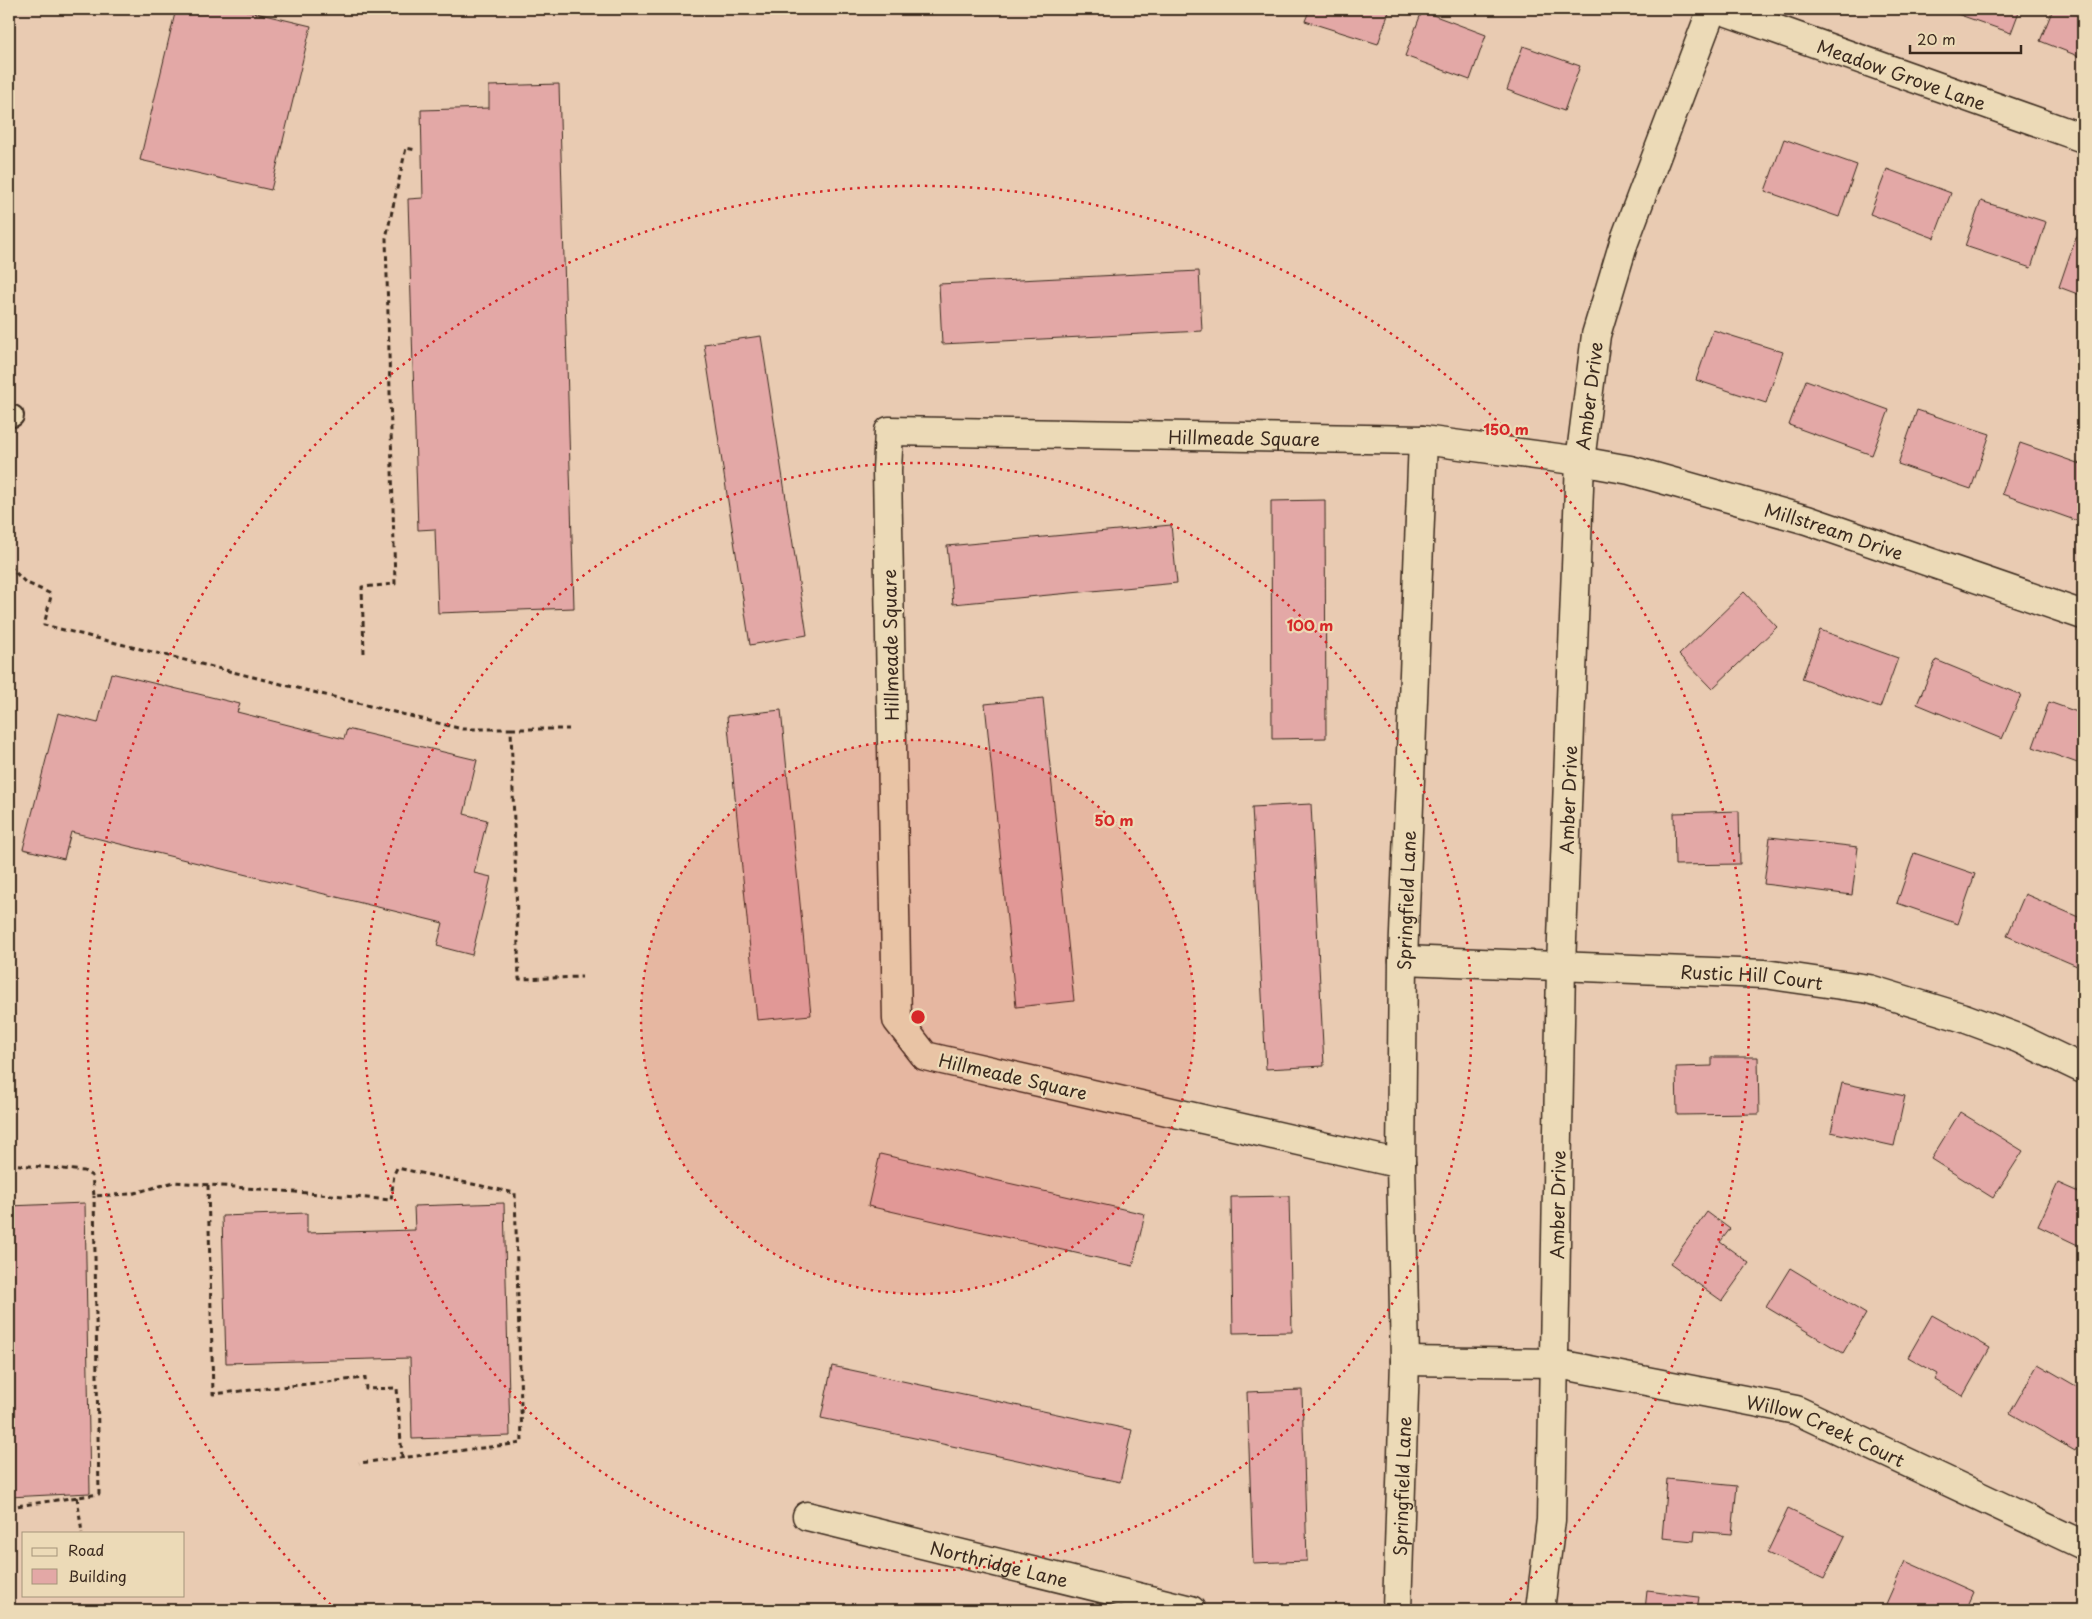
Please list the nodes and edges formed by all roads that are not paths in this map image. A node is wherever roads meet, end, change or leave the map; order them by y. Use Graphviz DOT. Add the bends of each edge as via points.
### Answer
graph roads {
  1 [pos="1712,9"];
  2 [pos="1719,9"];
  3 [pos="2083,138"];
  4 [pos="1423,440"];
  5 [pos="1580,461"];
  6 [pos="2083,616"];
  7 [pos="1403,960"];
  8 [pos="1561,966"];
  9 [pos="2083,1069"];
  10 [pos="1400,1164"];
  11 [pos="1405,1361"];
  12 [pos="1553,1363"];
  13 [pos="807,1516"];
  14 [pos="2083,1545"];
  15 [pos="1191,1610"];
  16 [pos="1397,1610"];
  17 [pos="1540,1610"];
  1 -- 5 [label="street, Amber Drive" via="1624,242 1596,335"];
  2 -- 3 [label="street, Meadow Grove Lane"];
  4 -- 5 [label="street, Hillmeade Square"];
  4 -- 7 [label="street, Springfield Lane"];
  4 -- 10 [label="street, Hillmeade Square" via="888,430 897,1020 925,1056"];
  5 -- 6 [label="street, Millstream Drive" via="1630,470 1807,520"];
  5 -- 8 [label="street, Amber Drive"];
  7 -- 8 [label="street, Rustic Hill Court"];
  7 -- 10 [label="street, Springfield Lane"];
  8 -- 9 [label="street, Rustic Hill Court" via="1765,974 1869,989 2018,1038"];
  8 -- 12 [label="street, Amber Drive"];
  10 -- 11 [label="street, Springfield Lane"];
  11 -- 12 [label="street"];
  11 -- 16 [label="street, Springfield Lane"];
  12 -- 14 [label="street, Willow Creek Court" via="1796,1410"];
  12 -- 17 [label="street, Amber Drive" via="1551,1520"];
  13 -- 15 [label="street, Northridge Lane"];
}
